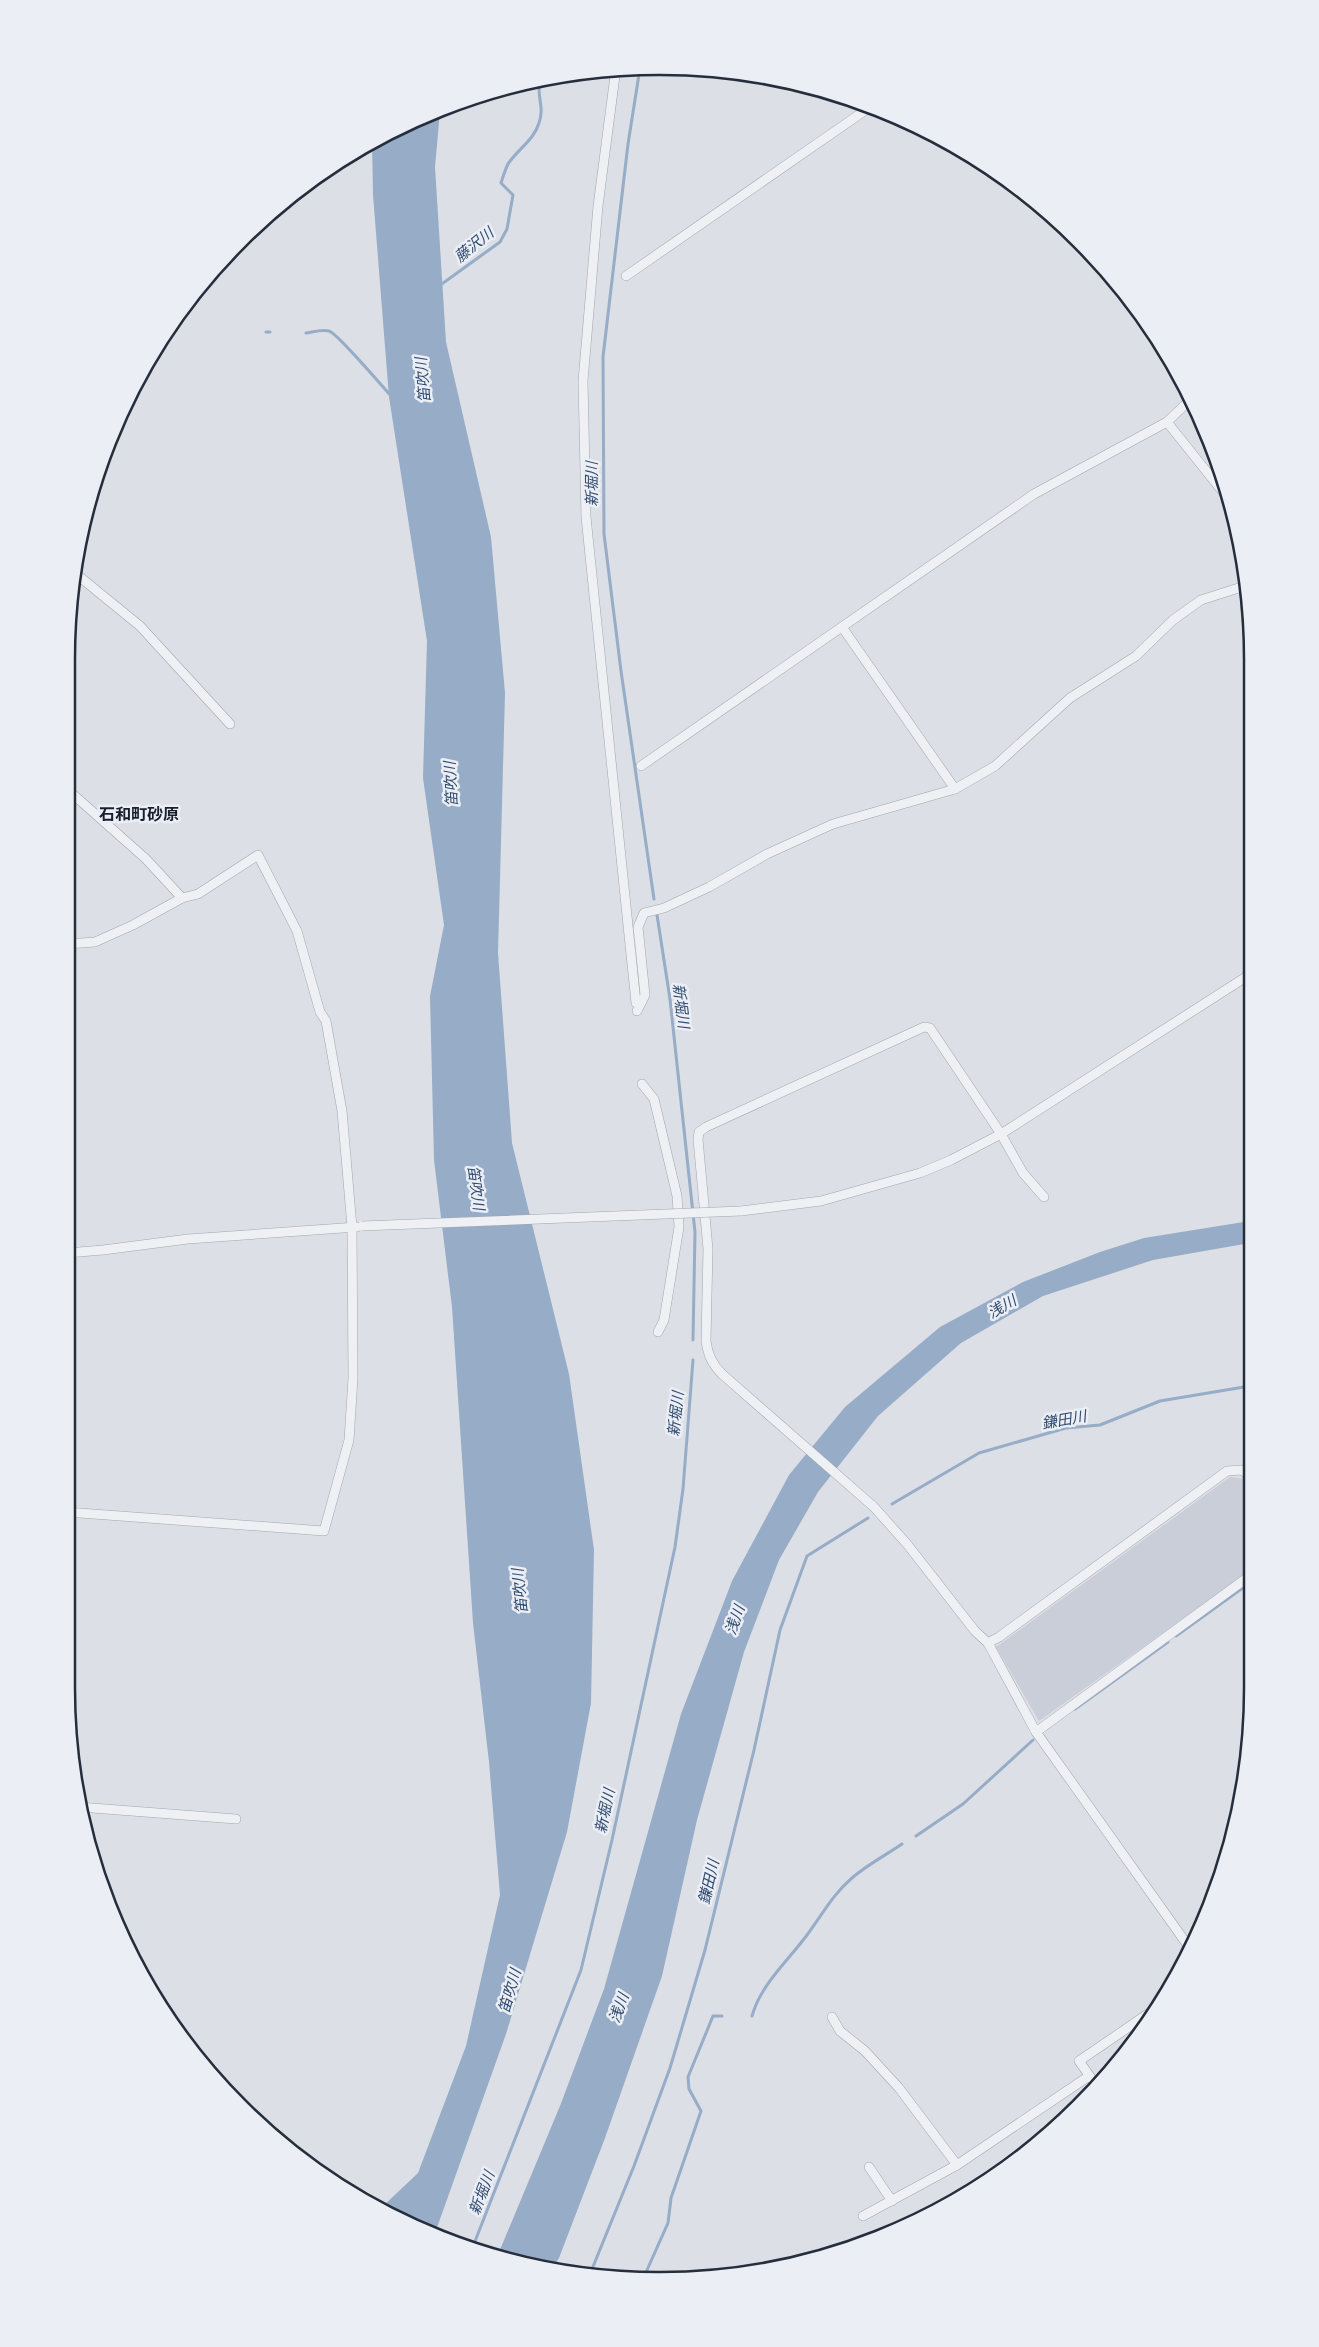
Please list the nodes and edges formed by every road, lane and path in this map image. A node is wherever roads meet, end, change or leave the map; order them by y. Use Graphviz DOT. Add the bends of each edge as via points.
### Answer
graph roads {
  1 [pos="615,77"];
  2 [pos="863,112"];
  3 [pos="626,276"];
  4 [pos="1186,404"];
  5 [pos="1167,422"];
  6 [pos="1217,484"];
  7 [pos="81,577"];
  8 [pos="1240,588"];
  9 [pos="842,627"];
  10 [pos="230,724"];
  11 [pos="641,766"];
  12 [pos="955,789"];
  13 [pos="75,795"];
  14 [pos="182,898"];
  15 [pos="75,943"];
  16 [pos="1244,978"];
  17 [pos="642,1084"];
  18 [pos="1001,1134"];
  19 [pos="1044,1197"];
  20 [pos="352,1227"];
  21 [pos="75,1252"];
  22 [pos="658,1332"];
  23 [pos="1244,1472"];
  24 [pos="75,1513"];
  25 [pos="1244,1580"];
  26 [pos="988,1643"];
  27 [pos="1036,1732"];
  28 [pos="87,1807"];
  29 [pos="236,1818"];
  30 [pos="1186,1942"];
  31 [pos="832,2017"];
  32 [pos="1140,2020"];
  33 [pos="1089,2076"];
  34 [pos="1092,2080"];
  35 [pos="957,2165"];
  36 [pos="869,2166"];
  37 [pos="892,2201"];
  38 [pos="863,2216"];
  1 -- 12 [label="street" via="598,206 583,380 586,517 637,1007 645,995 638,926 644,913 664,908 710,887 767,854 833,824"];
  2 -- 3 [label="street"];
  4 -- 5 [label="street"];
  5 -- 6 [label="street"];
  5 -- 9 [label="street" via="1034,494"];
  7 -- 10 [label="street" via="140,626"];
  8 -- 12 [label="street" via="1201,600 1173,620 1136,656 1070,698 995,766"];
  9 -- 11 [label="street"];
  9 -- 12 [label="street"];
  13 -- 14 [label="street" via="146,859"];
  14 -- 15 [label="street" via="95,942"];
  14 -- 20 [label="street" via="198,894 258,855 288,910 304,951 320,1012 326,1021 342,1111"];
  16 -- 18 [label="street"];
  17 -- 22 [label="street" via="654,1099 677,1196 679,1227 664,1320"];
  18 -- 19 [label="street" via="1023,1173"];
  18 -- 20 [label="street, bridge" via="920,1173 821,1201 742,1211"];
  18 -- 26 [label="street" via="936,1034 924,1027 699,1132 698,1139 708,1249 707,1352 711,1361 889,1522"];
  20 -- 21 [label="street" via="188,1239"];
  20 -- 24 [label="street" via="351,1427 324,1531"];
  23 -- 26 [label="street" via="1227,1471"];
  25 -- 27 [label="street"];
  26 -- 27 [label="street"];
  27 -- 30 [label="street"];
  28 -- 29 [label="street"];
  31 -- 35 [label="street" via="840,2031 865,2051 899,2088"];
  32 -- 33 [label="street" via="1079,2061"];
  33 -- 34 [label="street"];
  33 -- 35 [label="street"];
  35 -- 37 [label="street"];
  36 -- 37 [label="street"];
  37 -- 38 [label="street"];
}
